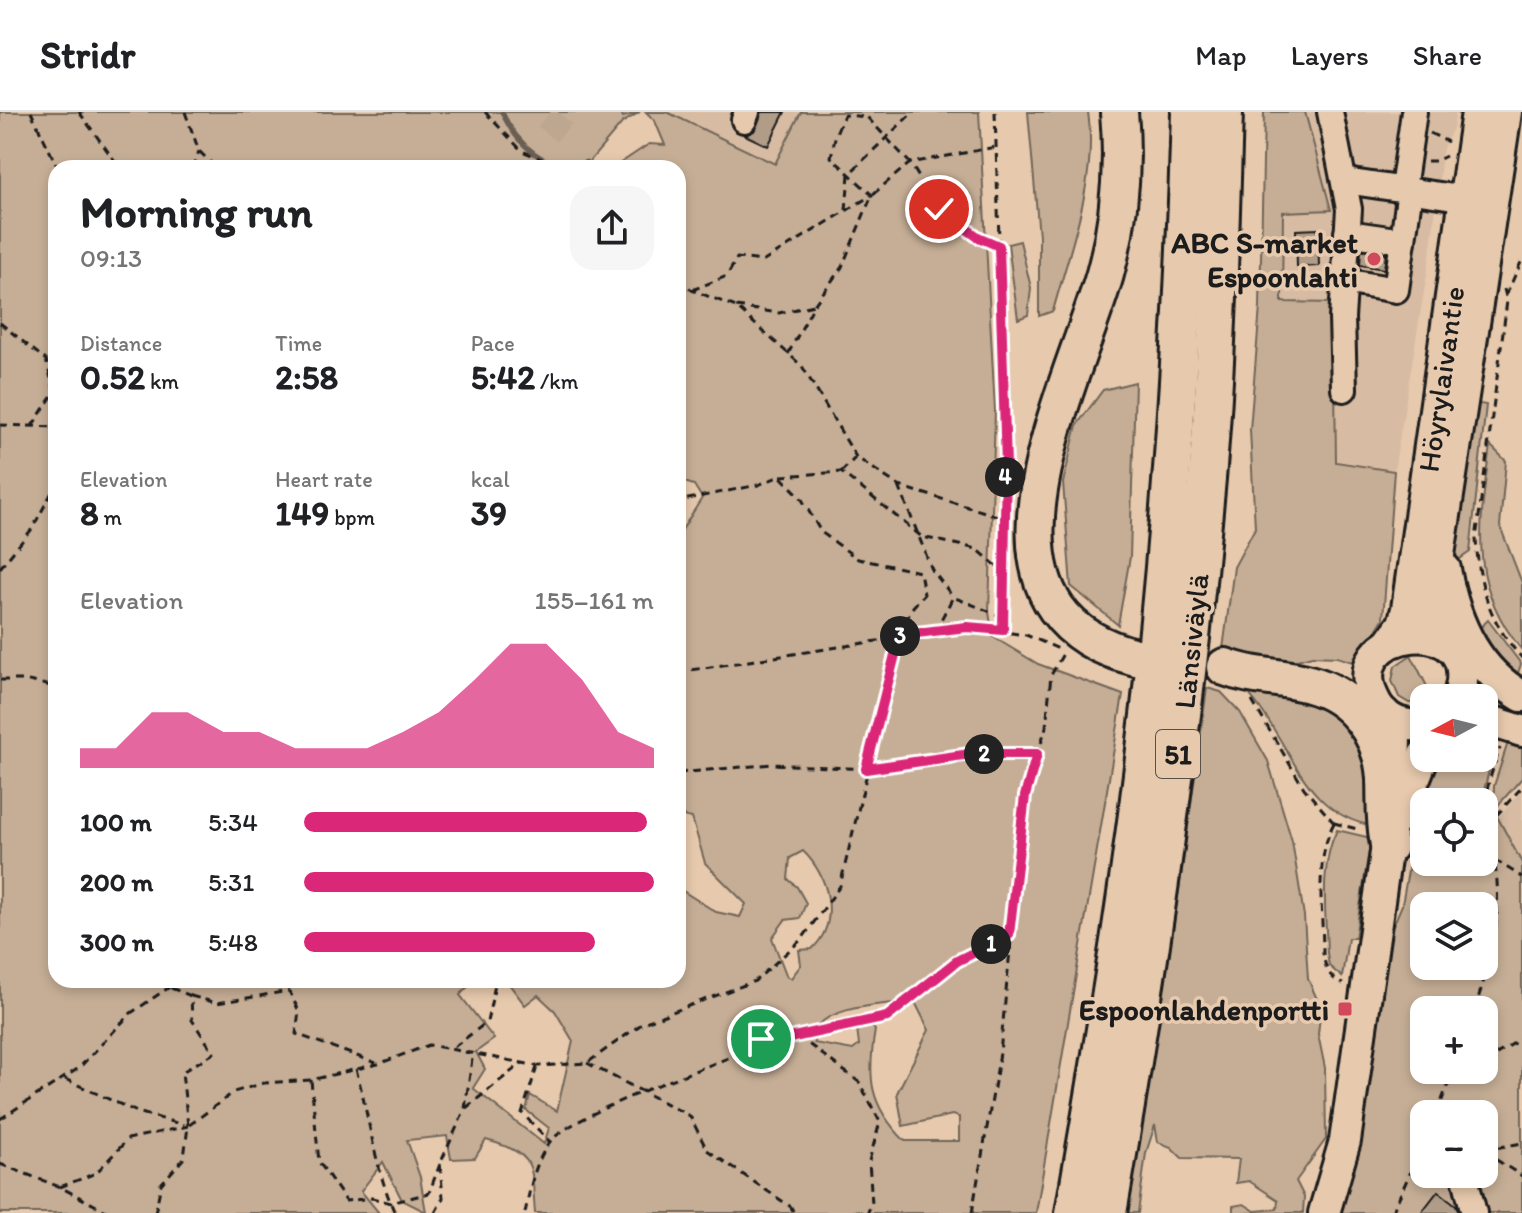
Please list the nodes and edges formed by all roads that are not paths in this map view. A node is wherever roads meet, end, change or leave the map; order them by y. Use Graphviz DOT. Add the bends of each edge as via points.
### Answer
graph roads {
  1 [pos="1119,112"];
  2 [pos="1168,112"];
  3 [pos="1190,112"];
  4 [pos="1224,112"];
  5 [pos="1330,112"];
  6 [pos="1414,112"];
  7 [pos="1477,112"];
  8 [pos="1506,112"];
  9 [pos="1345,181"];
  10 [pos="1407,190"];
  11 [pos="1478,200"];
  12 [pos="1347,233"];
  13 [pos="1403,241"];
  14 [pos="1344,281"];
  15 [pos="1185,298"];
  16 [pos="1344,389"];
  17 [pos="1440,543"];
  18 [pos="1391,641"];
  19 [pos="1440,641"];
  20 [pos="1136,657"];
  21 [pos="1459,683"];
  22 [pos="1522,696"];
  23 [pos="1378,703"];
  24 [pos="1522,707"];
  25 [pos="1410,724"];
  26 [pos="1410,761"];
  27 [pos="1416,772"];
  28 [pos="1387,832"];
  29 [pos="1468,1188"];
  30 [pos="1074,1213"];
  31 [pos="1108,1213"];
  32 [pos="1324,1213"];
  33 [pos="1474,1213"];
  1 -- 20 [label="highway" via="1113,239 1054,423 1033,522 1040,572 1065,617 1092,641"];
  2 -- 15 [label="highway"];
  3 -- 15 [label="highway, Länsiväylä / 51"];
  4 -- 31 [label="highway, Länsiväylä / 51" via="1206,493 1163,873"];
  5 -- 9 [label="lane"];
  6 -- 10 [label="lane"];
  7 -- 11 [label="main road, Höyrylaivantie"];
  8 -- 11 [label="main road, Höyrylaivantie"];
  9 -- 10 [label="lane"];
  9 -- 12 [label="lane"];
  10 -- 11 [label="lane"];
  10 -- 13 [label="lane"];
  11 -- 17 [label="main road, Höyrylaivantie"];
  11 -- 18 [label="main road, Höyrylaivantie" via="1407,609"];
  12 -- 13 [label="lane"];
  12 -- 14 [label="lane"];
  13 -- 14 [label="lane" via="1396,290"];
  14 -- 16 [label="lane"];
  15 -- 30 [label="highway, Länsiväylä / 51" via="1132,851"];
  17 -- 19 [label="main road, Höyrylaivantie" via="1432,621"];
  17 -- 22 [label="main road, Höyrylaivantie" via="1452,602 1468,642 1484,665"];
  18 -- 19 [label="main road" via="1416,634"];
  18 -- 23 [label="main road, Höyrylaivantie" via="1373,664"];
  19 -- 21 [label="main road" via="1449,648"];
  21 -- 24 [label="main road"];
  23 -- 25 [label="main road"];
  23 -- 28 [label="main road" via="1395,737"];
  23 -- 28 [label="highway" via="1353,676 1331,669 1217,667 1308,683 1355,708 1381,758"];
  26 -- 28 [label="main road"];
  27 -- 28 [label="main road"];
  28 -- 32 [label="main road" via="1345,1141"];
  29 -- 33 [label="lane"];
}
